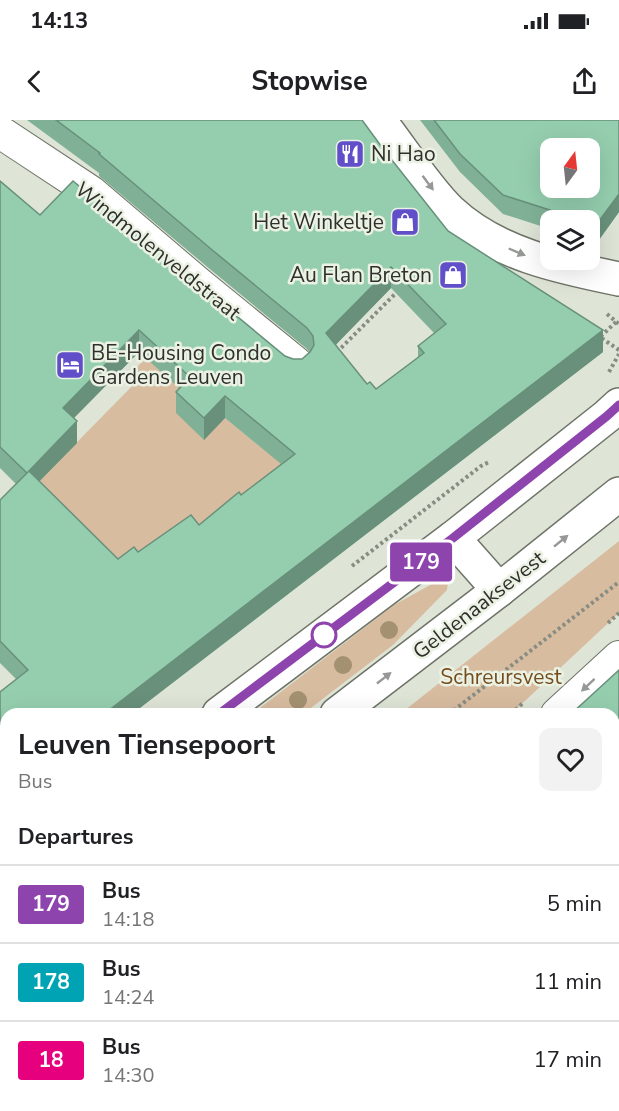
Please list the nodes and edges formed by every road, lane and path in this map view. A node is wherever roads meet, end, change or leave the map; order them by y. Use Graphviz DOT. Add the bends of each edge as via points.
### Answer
graph roads {
  1 [pos="380,120"];
  2 [pos="0,132"];
  3 [pos="610,272"];
  4 [pos="399,290"];
  5 [pos="616,322"];
  6 [pos="619,350"];
  7 [pos="296,363"];
  8 [pos="619,405"];
  9 [pos="619,494"];
  10 [pos="453,538"];
  11 [pos="619,582"];
  12 [pos="499,590"];
  13 [pos="619,657"];
  14 [pos="227,708"];
  15 [pos="345,708"];
  16 [pos="457,708"];
  17 [pos="564,708"];
  1 -- 3 [label="main road, one-way" via="449,209 480,235 532,258"];
  2 -- 7 [label="street, Windmolenveldstraat" via="91,192"];
  4 -- 7 [label="path" via="322,366 307,353"];
  5 -- 6 [label="path" via="600,337"];
  8 -- 10 [label="main road"];
  12 -- 9 [label="main road, Geldenaaksevest, one-way"];
  10 -- 12 [label="main road"];
  10 -- 14 [label="main road"];
  11 -- 16 [label="path"];
  15 -- 12 [label="main road, Geldenaaksevest, one-way"];
  13 -- 17 [label="street, one-way"];
}
